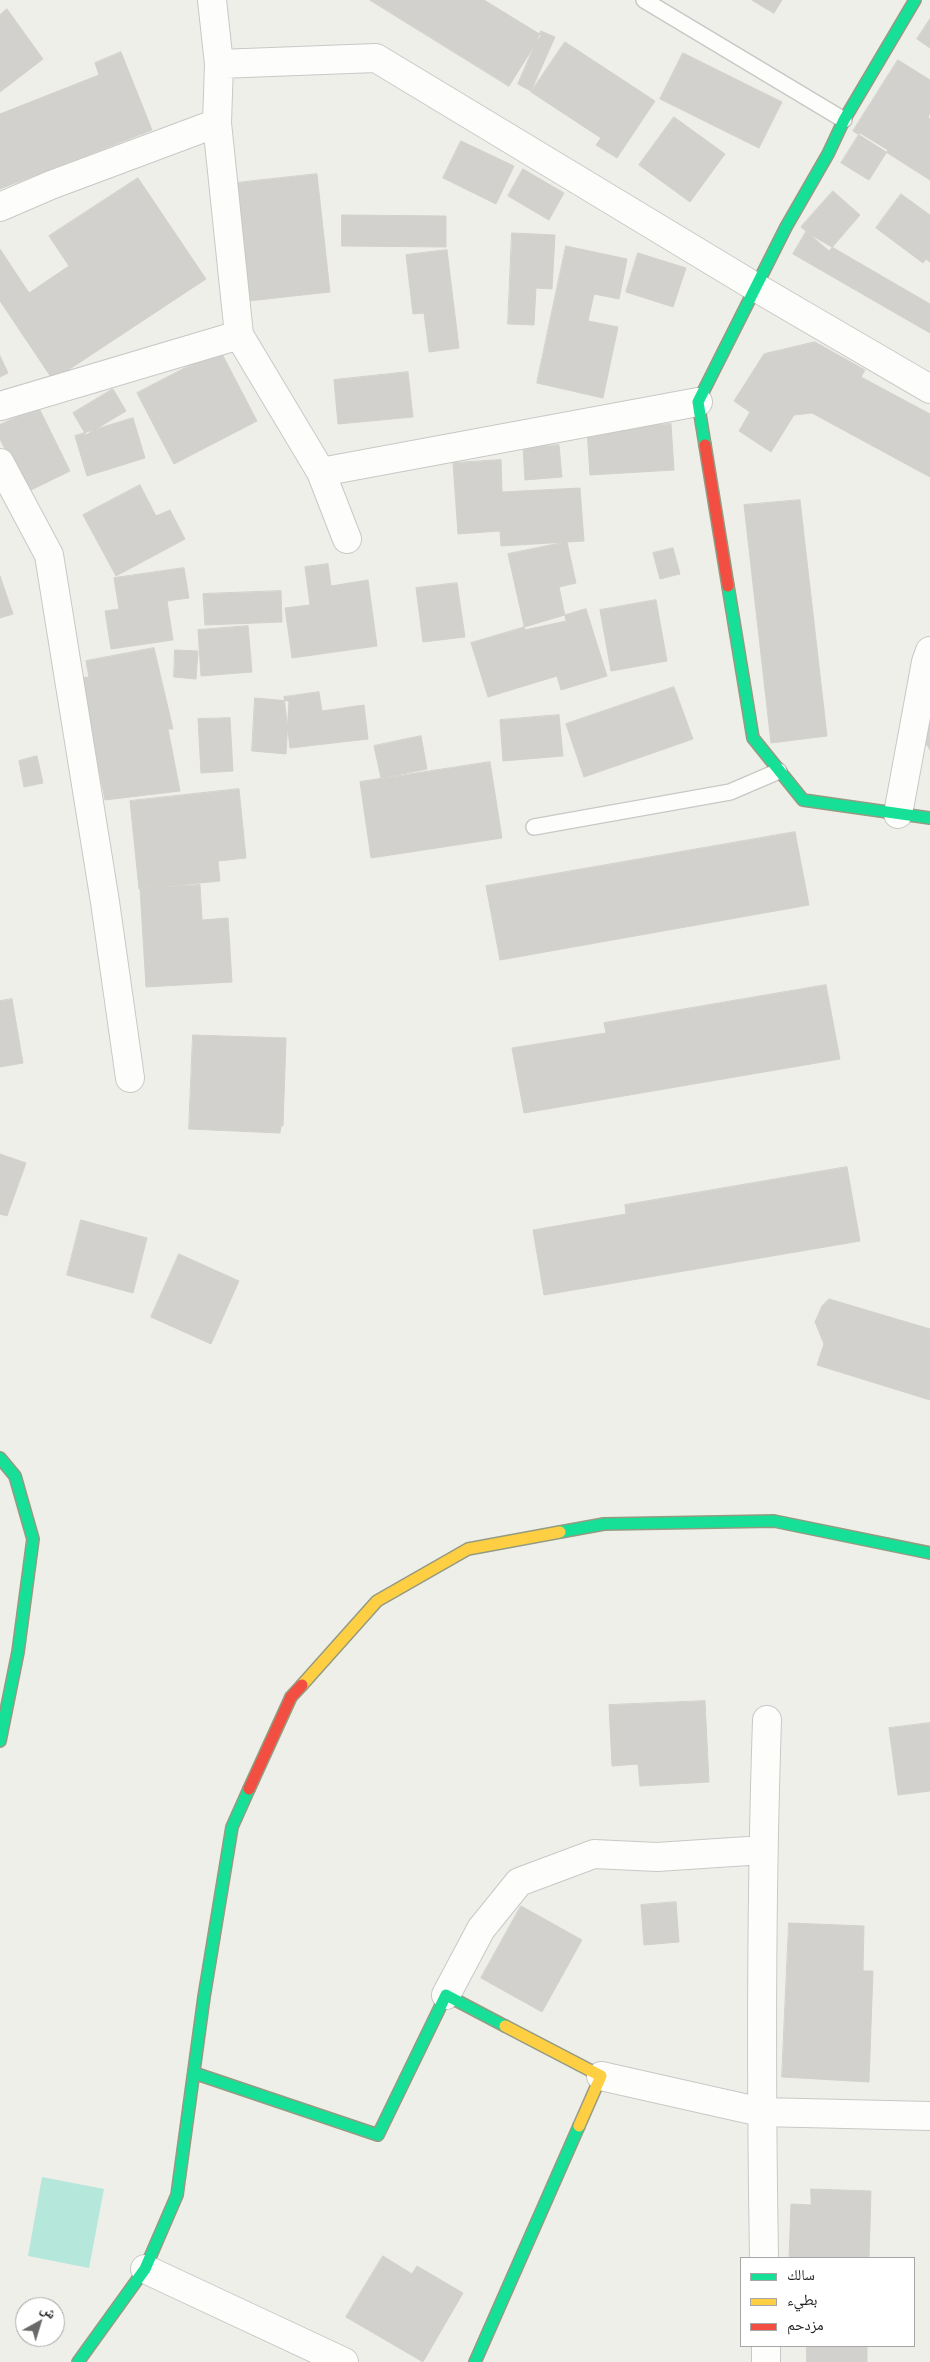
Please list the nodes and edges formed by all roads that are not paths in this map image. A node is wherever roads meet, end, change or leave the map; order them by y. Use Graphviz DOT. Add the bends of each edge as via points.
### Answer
graph roads {
  1 [pos="212,0"];
  2 [pos="644,0"];
  3 [pos="916,0"];
  4 [pos="219,64"];
  5 [pos="844,120"];
  6 [pos="217,123"];
  7 [pos="0,207"];
  8 [pos="757,288"];
  9 [pos="238,335"];
  10 [pos="930,389"];
  11 [pos="698,402"];
  12 [pos="0,406"];
  13 [pos="0,463"];
  14 [pos="322,472"];
  15 [pos="346,539"];
  16 [pos="930,651"];
  17 [pos="779,770"];
  18 [pos="898,814"];
  19 [pos="930,818"];
  20 [pos="534,827"];
  21 [pos="130,1078"];
  22 [pos="0,1458"];
  23 [pos="930,1553"];
  24 [pos="767,1720"];
  25 [pos="0,1741"];
  26 [pos="763,1850"];
  27 [pos="446,1995"];
  28 [pos="194,2073"];
  29 [pos="601,2076"];
  30 [pos="761,2112"];
  31 [pos="930,2116"];
  32 [pos="764,2257"];
  33 [pos="145,2269"];
  34 [pos="766,2347"];
  35 [pos="78,2362"];
  36 [pos="344,2362"];
  37 [pos="475,2362"];
  38 [pos="766,2362"];
  1 -- 4 [label="street"];
  2 -- 5 [label="lane"];
  3 -- 5 [label="street"];
  4 -- 6 [label="street"];
  4 -- 8 [label="street" via="376,58"];
  5 -- 8 [label="street"];
  6 -- 7 [label="street"];
  6 -- 9 [label="street"];
  8 -- 10 [label="street"];
  8 -- 11 [label="street"];
  9 -- 12 [label="street"];
  9 -- 14 [label="street"];
  11 -- 14 [label="street"];
  11 -- 17 [label="street" via="753,738"];
  13 -- 21 [label="street" via="49,555"];
  14 -- 15 [label="street"];
  16 -- 18 [label="street"];
  17 -- 18 [label="street" via="803,800"];
  17 -- 20 [label="lane" via="730,792"];
  18 -- 19 [label="street"];
  22 -- 25 [label="street" via="15,1476 33,1539 18,1652"];
  23 -- 28 [label="street" via="774,1521 604,1524 468,1549 377,1601 291,1697 232,1827"];
  24 -- 26 [label="street"];
  26 -- 27 [label="street" via="657,1857 594,1854 519,1882 481,1929"];
  26 -- 30 [label="street"];
  27 -- 28 [label="street" via="378,2135"];
  27 -- 29 [label="street"];
  28 -- 33 [label="street" via="177,2196"];
  29 -- 30 [label="street"];
  29 -- 37 [label="street"];
  30 -- 31 [label="street"];
  30 -- 32 [label="street"];
  33 -- 35 [label="street"];
  33 -- 36 [label="street"];
  34 -- 38 [label="street"];
}
